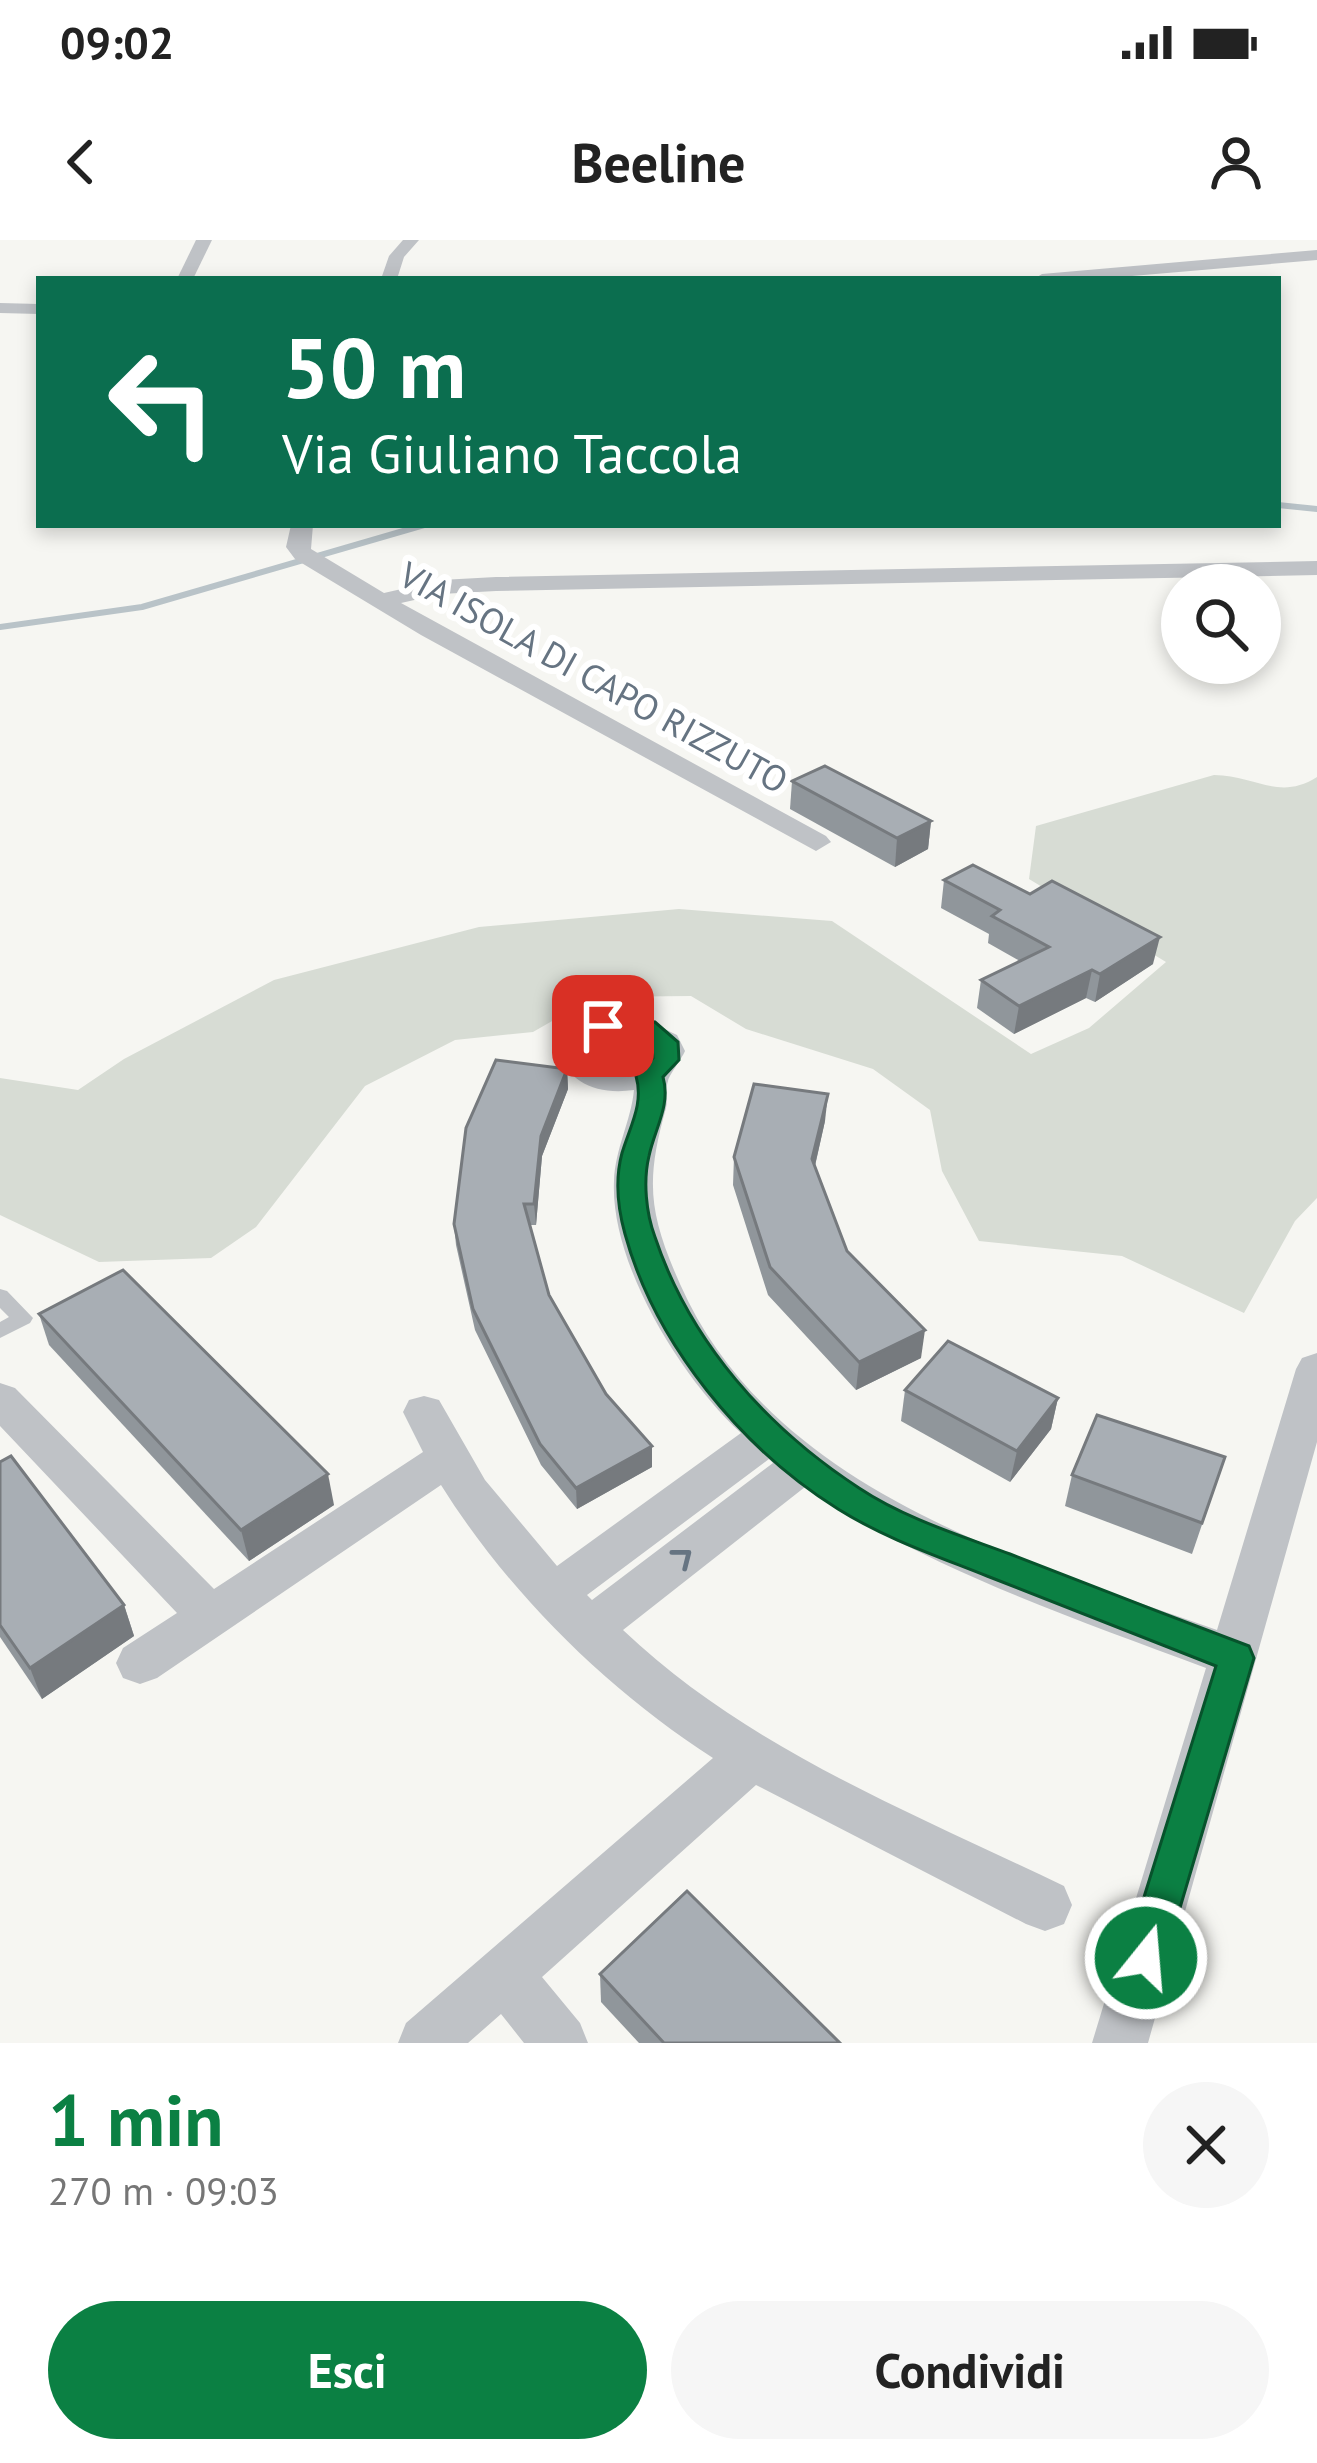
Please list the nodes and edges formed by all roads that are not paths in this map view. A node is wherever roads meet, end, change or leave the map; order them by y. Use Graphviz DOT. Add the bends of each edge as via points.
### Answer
graph roads {
  1 [pos="204,240"];
  2 [pos="410,240"];
  3 [pos="1317,255"];
  4 [pos="186,276"];
  5 [pos="390,276"];
  6 [pos="1076,276"];
  7 [pos="0,308"];
  8 [pos="36,309"];
  9 [pos="301,528"];
  10 [pos="1317,568"];
  11 [pos="383,600"];
  12 [pos="816,842"];
  13 [pos="649,1076"];
  14 [pos="0,1296"];
  15 [pos="0,1331"];
  16 [pos="1317,1369"];
  17 [pos="0,1399"];
  18 [pos="424,1412"];
  19 [pos="785,1451"];
  20 [pos="446,1460"];
  21 [pos="555,1594"];
  22 [pos="211,1617"];
  23 [pos="590,1628"];
  24 [pos="1236,1658"];
  25 [pos="140,1664"];
  26 [pos="752,1755"];
  27 [pos="1045,1905"];
  28 [pos="504,1974"];
  29 [pos="426,2043"];
  30 [pos="560,2043"];
  31 [pos="1120,2043"];
  1 -- 4 [label="street"];
  2 -- 5 [label="street"];
  3 -- 6 [label="street"];
  7 -- 8 [label="street"];
  9 -- 11 [label="street, VIA ISOLA DI CAPO RIZZUTO" via="298,548"];
  10 -- 11 [label="street" via="483,584"];
  11 -- 12 [label="street, VIA ISOLA DI CAPO RIZZUTO"];
  13 -- 19 [label="street" via="655,1095 631,1181 638,1232 684,1334"];
  14 -- 15 [label="lane" via="23,1318"];
  16 -- 24 [label="street"];
  17 -- 22 [label="street"];
  18 -- 20 [label="street"];
  19 -- 21 [label="street"];
  23 -- 19 [label="street, one-way"];
  19 -- 24 [label="street" via="901,1527"];
  20 -- 21 [label="street" via="498,1535"];
  20 -- 22 [label="street"];
  21 -- 23 [label="street"];
  22 -- 25 [label="street"];
  23 -- 26 [label="street" via="661,1694"];
  24 -- 31 [label="street"];
  26 -- 27 [label="street"];
  26 -- 28 [label="street"];
  28 -- 29 [label="street"];
  28 -- 30 [label="street"];
}
